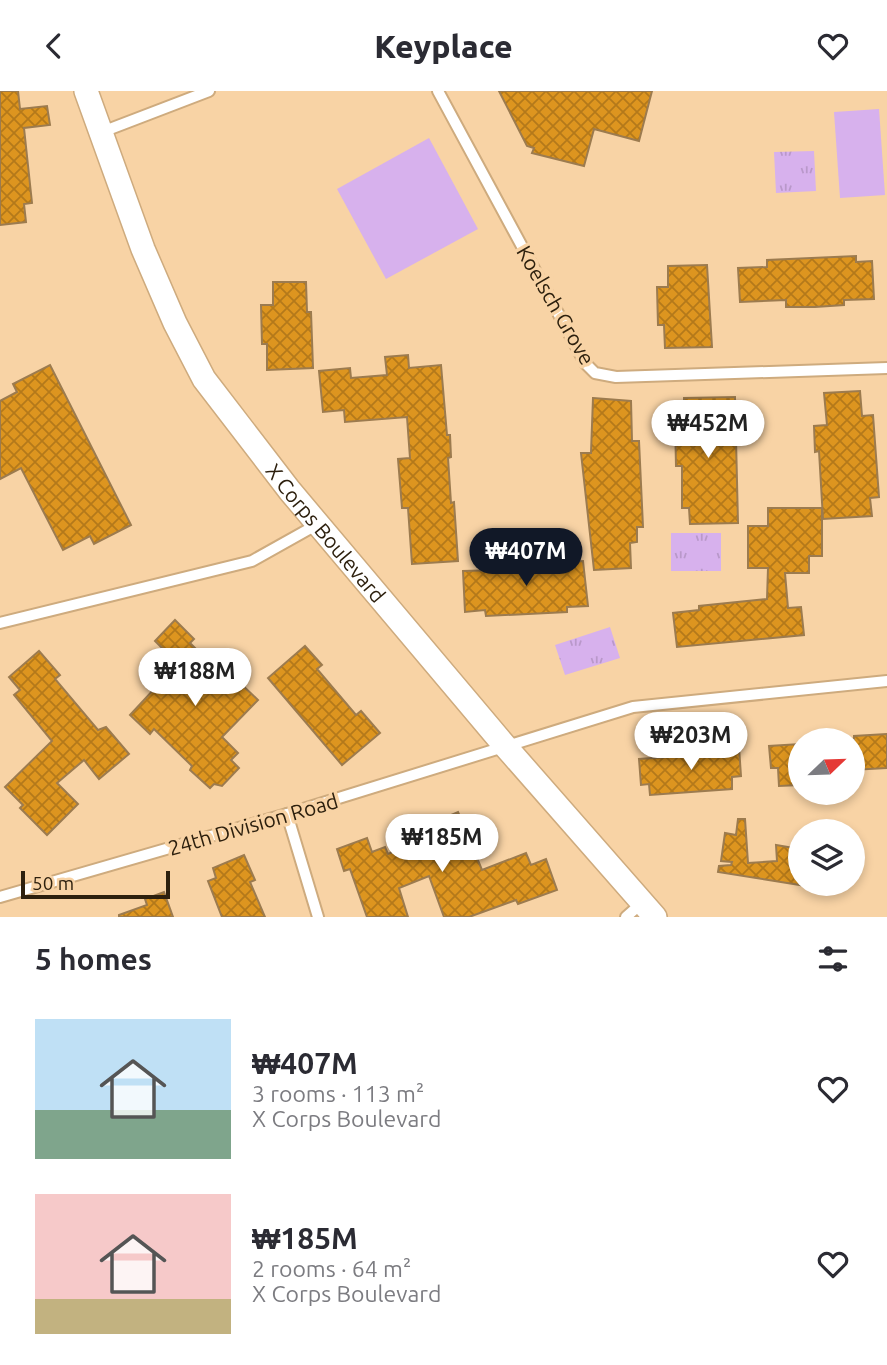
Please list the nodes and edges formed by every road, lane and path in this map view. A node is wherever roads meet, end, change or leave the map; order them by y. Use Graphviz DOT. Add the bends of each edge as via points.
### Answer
graph roads {
  1 [pos="86,91"];
  2 [pos="209,91"];
  3 [pos="438,91"];
  4 [pos="102,132"];
  5 [pos="887,368"];
  6 [pos="318,524"];
  7 [pos="0,623"];
  8 [pos="887,681"];
  9 [pos="505,746"];
  10 [pos="287,814"];
  11 [pos="0,897"];
  12 [pos="641,912"];
  13 [pos="318,917"];
  1 -- 4 [label="street, X Corps Boulevard"];
  2 -- 4 [label="lane"];
  3 -- 5 [label="lane, Koelsch Grove" via="585,363 595,373 616,377"];
  4 -- 6 [label="street, X Corps Boulevard" via="143,249 204,379"];
  6 -- 7 [label="lane" via="252,561"];
  6 -- 9 [label="street, X Corps Boulevard"];
  8 -- 9 [label="lane, 24th Division Road" via="633,707"];
  9 -- 10 [label="lane, 24th Division Road"];
  9 -- 12 [label="street, X Corps Boulevard"];
  10 -- 11 [label="lane, 24th Division Road"];
  10 -- 13 [label="lane"];
}
